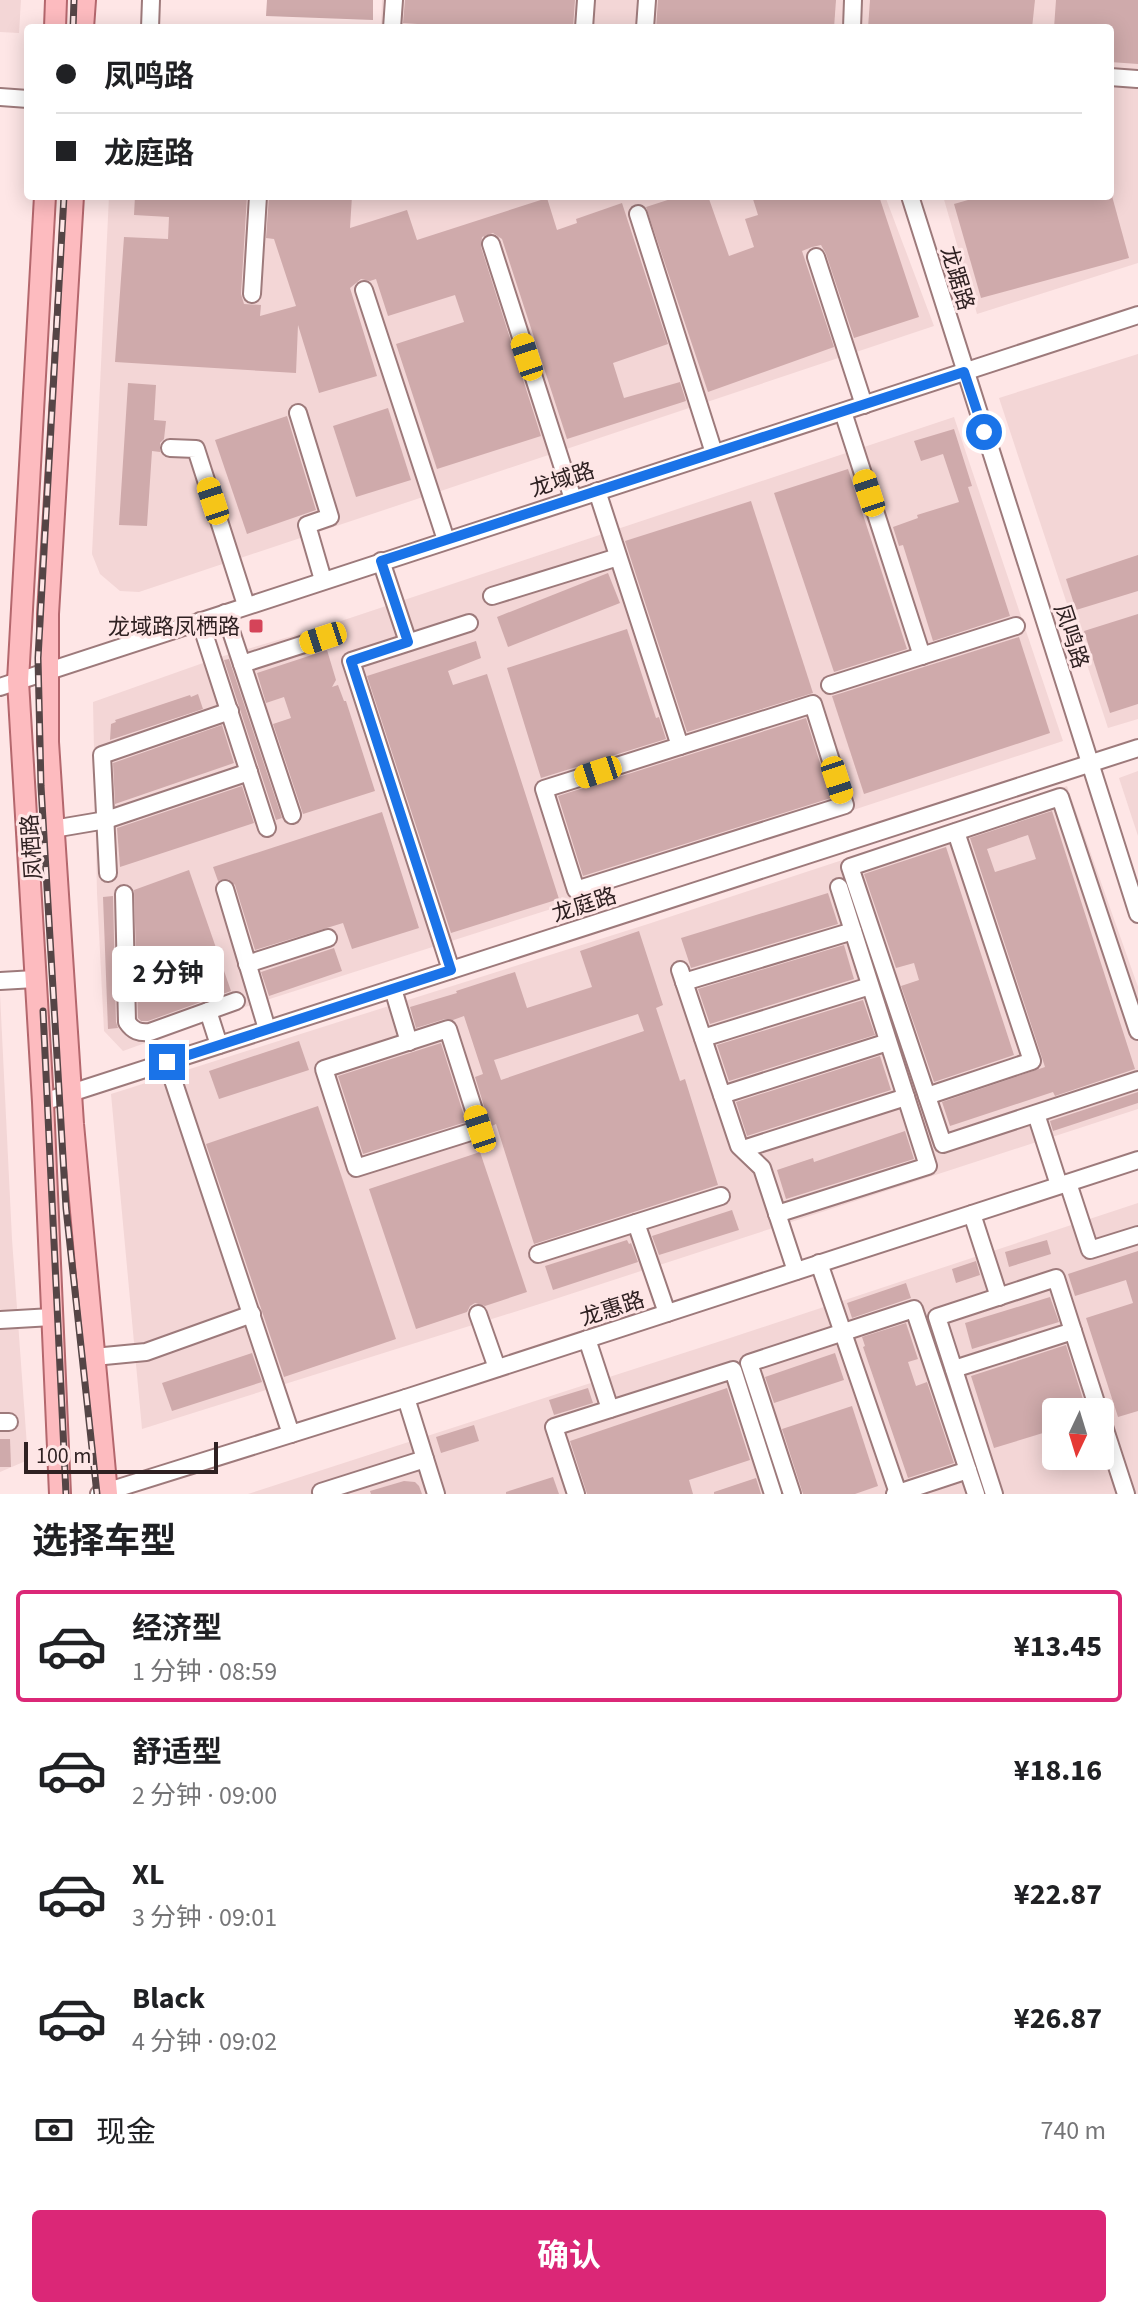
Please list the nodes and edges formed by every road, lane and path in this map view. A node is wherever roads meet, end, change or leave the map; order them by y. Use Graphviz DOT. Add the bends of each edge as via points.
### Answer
graph roads {
  1 [pos="56,0"];
  2 [pos="85,0"];
  3 [pos="151,0"];
  4 [pos="394,0"];
  5 [pos="586,0"];
  6 [pos="647,0"];
  7 [pos="853,0"];
  8 [pos="55,24"];
  9 [pos="83,24"];
  10 [pos="150,24"];
  11 [pos="392,24"];
  12 [pos="584,24"];
  13 [pos="645,24"];
  14 [pos="852,24"];
  15 [pos="1114,77"];
  16 [pos="1137,79"];
  17 [pos="0,97"];
  18 [pos="24,99"];
  19 [pos="45,200"];
  20 [pos="73,200"];
  21 [pos="258,200"];
  22 [pos="911,200"];
  23 [pos="638,214"];
  24 [pos="491,244"];
  25 [pos="816,257"];
  26 [pos="364,290"];
  27 [pos="252,294"];
  28 [pos="1138,315"];
  29 [pos="964,372"];
  30 [pos="864,405"];
  31 [pos="843,412"];
  32 [pos="298,413"];
  33 [pos="170,448"];
  34 [pos="714,453"];
  35 [pos="597,491"];
  36 [pos="573,499"];
  37 [pos="446,540"];
  38 [pos="618,557"];
  39 [pos="381,561"];
  40 [pos="323,580"];
  41 [pos="492,596"];
  42 [pos="246,605"];
  43 [pos="225,613"];
  44 [pos="21,614"];
  45 [pos="48,614"];
  46 [pos="200,621"];
  47 [pos="469,623"];
  48 [pos="1016,626"];
  49 [pos="323,638"];
  50 [pos="408,642"];
  51 [pos="922,656"];
  52 [pos="242,664"];
  53 [pos="47,673"];
  54 [pos="9,684"];
  55 [pos="830,685"];
  56 [pos="230,711"];
  57 [pos="21,741"];
  58 [pos="48,742"];
  59 [pos="680,746"];
  60 [pos="1138,748"];
  61 [pos="1090,764"];
  62 [pos="249,772"];
  63 [pos="292,815"];
  64 [pos="106,820"];
  65 [pos="267,828"];
  66 [pos="53,829"];
  67 [pos="956,832"];
  68 [pos="108,873"];
  69 [pos="839,887"];
  70 [pos="225,889"];
  71 [pos="124,894"];
  72 [pos="1138,914"];
  73 [pos="853,931"];
  74 [pos="328,938"];
  75 [pos="247,964"];
  76 [pos="451,970"];
  77 [pos="35,979"];
  78 [pos="0,981"];
  79 [pos="870,986"];
  80 [pos="393,989"];
  81 [pos="236,1001"];
  82 [pos="208,1011"];
  83 [pos="267,1029"];
  84 [pos="1138,1031"];
  85 [pos="703,1038"];
  86 [pos="409,1042"];
  87 [pos="888,1042"];
  88 [pos="219,1045"];
  89 [pos="167,1062"];
  90 [pos="1138,1080"];
  91 [pos="71,1093"];
  92 [pos="722,1095"];
  93 [pos="927,1096"];
  94 [pos="906,1097"];
  95 [pos="43,1102"];
  96 [pos="1036,1114"];
  97 [pos="743,1149"];
  98 [pos="1138,1160"];
  99 [pos="1064,1184"];
  100 [pos="721,1196"];
  101 [pos="777,1214"];
  102 [pos="972,1214"];
  103 [pos="636,1223"];
  104 [pos="1138,1235"];
  105 [pos="538,1254"];
  106 [pos="819,1263"];
  107 [pos="796,1271"];
  108 [pos="999,1297"];
  109 [pos="667,1313"];
  110 [pos="252,1314"];
  111 [pos="478,1314"];
  112 [pos="52,1317"];
  113 [pos="0,1320"];
  114 [pos="1073,1331"];
  115 [pos="843,1332"];
  116 [pos="587,1339"];
  117 [pos="94,1357"];
  118 [pos="497,1368"];
  119 [pos="954,1369"];
  120 [pos="406,1398"];
  121 [pos="1095,1398"];
  122 [pos="610,1409"];
  123 [pos="291,1434"];
  124 [pos="1114,1457"];
  125 [pos="425,1459"];
  126 [pos="968,1470"];
  127 [pos="321,1492"];
  128 [pos="104,1493"];
  129 [pos="60,1494"];
  130 [pos="436,1494"];
  131 [pos="576,1494"];
  132 [pos="773,1494"];
  133 [pos="792,1494"];
  134 [pos="896,1494"];
  135 [pos="976,1494"];
  136 [pos="994,1494"];
  137 [pos="1126,1494"];
  1 -- 8 [label="main road"];
  2 -- 9 [label="main road"];
  3 -- 10 [label="street"];
  4 -- 11 [label="street"];
  5 -- 12 [label="street"];
  6 -- 13 [label="street"];
  7 -- 14 [label="street"];
  15 -- 16 [label="street"];
  17 -- 18 [label="street"];
  19 -- 44 [label="main road, 凤栖路"];
  20 -- 45 [label="main road, 凤栖路"];
  21 -- 27 [label="street"];
  22 -- 29 [label="street, 龙踞路"];
  23 -- 34 [label="street"];
  24 -- 36 [label="street"];
  25 -- 30 [label="street"];
  26 -- 37 [label="street"];
  28 -- 29 [label="street, 龙域路"];
  29 -- 30 [label="street, 龙域路"];
  29 -- 61 [label="street, 凤鸣路"];
  30 -- 31 [label="street, 龙域路"];
  31 -- 34 [label="street, 龙域路"];
  31 -- 51 [label="street"];
  32 -- 40 [label="street" via="330,517 307,525"];
  33 -- 42 [label="street" via="196,449"];
  34 -- 35 [label="street, 龙域路"];
  35 -- 36 [label="street, 龙域路"];
  35 -- 38 [label="street"];
  36 -- 37 [label="street, 龙域路"];
  37 -- 39 [label="street, 龙域路"];
  38 -- 41 [label="street"];
  38 -- 59 [label="street"];
  39 -- 40 [label="street, 龙域路"];
  39 -- 50 [label="street"];
  40 -- 42 [label="street, 龙域路"];
  42 -- 43 [label="street, 龙域路"];
  43 -- 46 [label="street, 龙域路"];
  43 -- 52 [label="street"];
  44 -- 45 [label="main road"];
  44 -- 54 [label="main road, 凤栖路"];
  45 -- 53 [label="main road, 凤栖路"];
  46 -- 53 [label="street, 龙域路"];
  46 -- 56 [label="street"];
  47 -- 50 [label="street"];
  48 -- 51 [label="street"];
  49 -- 52 [label="street"];
  50 -- 76 [label="street" via="351,661"];
  51 -- 55 [label="street"];
  52 -- 63 [label="street"];
  53 -- 54 [label="street, 龙域路"];
  53 -- 58 [label="main road, 凤栖路"];
  54 -- 57 [label="main road, 凤栖路"];
  56 -- 62 [label="street"];
  56 -- 64 [label="street" via="102,755"];
  57 -- 58 [label="main road" via="36,732"];
  57 -- 77 [label="main road, 凤栖路"];
  58 -- 66 [label="main road, 凤栖路"];
  59 -- 59 [label="street" via="813,704 845,805 576,890 544,789"];
  60 -- 61 [label="street, 龙庭路"];
  61 -- 72 [label="street, 凤鸣路"];
  61 -- 76 [label="street, 龙庭路"];
  62 -- 64 [label="street"];
  62 -- 65 [label="street"];
  64 -- 66 [label="street"];
  64 -- 68 [label="street"];
  66 -- 91 [label="main road, 凤栖路"];
  67 -- 84 [label="street" via="1060,797"];
  67 -- 93 [label="street" via="1032,1061"];
  67 -- 93 [label="street" via="850,867"];
  69 -- 73 [label="street"];
  70 -- 75 [label="street"];
  71 -- 82 [label="street" via="127,1022 132,1029 150,1032"];
  73 -- 79 [label="street"];
  73 -- 85 [label="street" via="682,976"];
  74 -- 75 [label="street"];
  75 -- 83 [label="street"];
  76 -- 80 [label="street, 龙庭路"];
  77 -- 78 [label="street"];
  77 -- 95 [label="main road, 凤栖路"];
  79 -- 85 [label="street"];
  79 -- 87 [label="street"];
  80 -- 83 [label="street, 龙庭路"];
  80 -- 86 [label="street"];
  81 -- 82 [label="street"];
  82 -- 88 [label="street"];
  83 -- 88 [label="street, 龙庭路"];
  85 -- 92 [label="street"];
  86 -- 86 [label="street" via="324,1069 356,1168 480,1129 448,1029"];
  87 -- 92 [label="street"];
  87 -- 94 [label="street"];
  88 -- 89 [label="street, 龙庭路"];
  89 -- 91 [label="street, 龙庭路"];
  89 -- 110 [label="street"];
  90 -- 96 [label="street"];
  91 -- 95 [label="street, 龙庭路"];
  91 -- 117 [label="main road, 凤栖路"];
  92 -- 97 [label="street"];
  93 -- 96 [label="street" via="943,1144"];
  94 -- 97 [label="street"];
  94 -- 101 [label="street" via="928,1166"];
  95 -- 112 [label="main road, 凤栖路"];
  96 -- 99 [label="street"];
  97 -- 101 [label="street" via="762,1168"];
  98 -- 99 [label="street, 龙惠路"];
  99 -- 102 [label="street, 龙惠路"];
  99 -- 104 [label="street" via="1090,1250"];
  100 -- 103 [label="street"];
  101 -- 107 [label="street"];
  102 -- 106 [label="street, 龙惠路"];
  102 -- 108 [label="street"];
  103 -- 105 [label="street"];
  103 -- 109 [label="street"];
  106 -- 107 [label="street, 龙惠路"];
  106 -- 115 [label="street"];
  107 -- 109 [label="street, 龙惠路"];
  108 -- 114 [label="street" via="1056,1278"];
  108 -- 119 [label="street" via="937,1317"];
  109 -- 116 [label="street, 龙惠路"];
  110 -- 117 [label="street" via="146,1352"];
  110 -- 123 [label="street"];
  111 -- 118 [label="street"];
  112 -- 113 [label="street"];
  112 -- 129 [label="main road, 凤栖路"];
  114 -- 119 [label="street"];
  114 -- 121 [label="street"];
  115 -- 126 [label="street" via="914,1309"];
  115 -- 133 [label="street" via="749,1363"];
  115 -- 134 [label="street"];
  116 -- 118 [label="street, 龙惠路"];
  116 -- 122 [label="street"];
  117 -- 128 [label="main road, 凤栖路"];
  118 -- 120 [label="street, 龙惠路"];
  119 -- 136 [label="street"];
  120 -- 123 [label="street, 龙惠路"];
  120 -- 125 [label="street"];
  122 -- 131 [label="street" via="554,1427"];
  122 -- 132 [label="street" via="733,1370"];
  123 -- 128 [label="street, 龙惠路"];
  124 -- 137 [label="street"];
  125 -- 127 [label="street"];
  125 -- 130 [label="street"];
  126 -- 134 [label="street"];
  126 -- 135 [label="street"];
}
